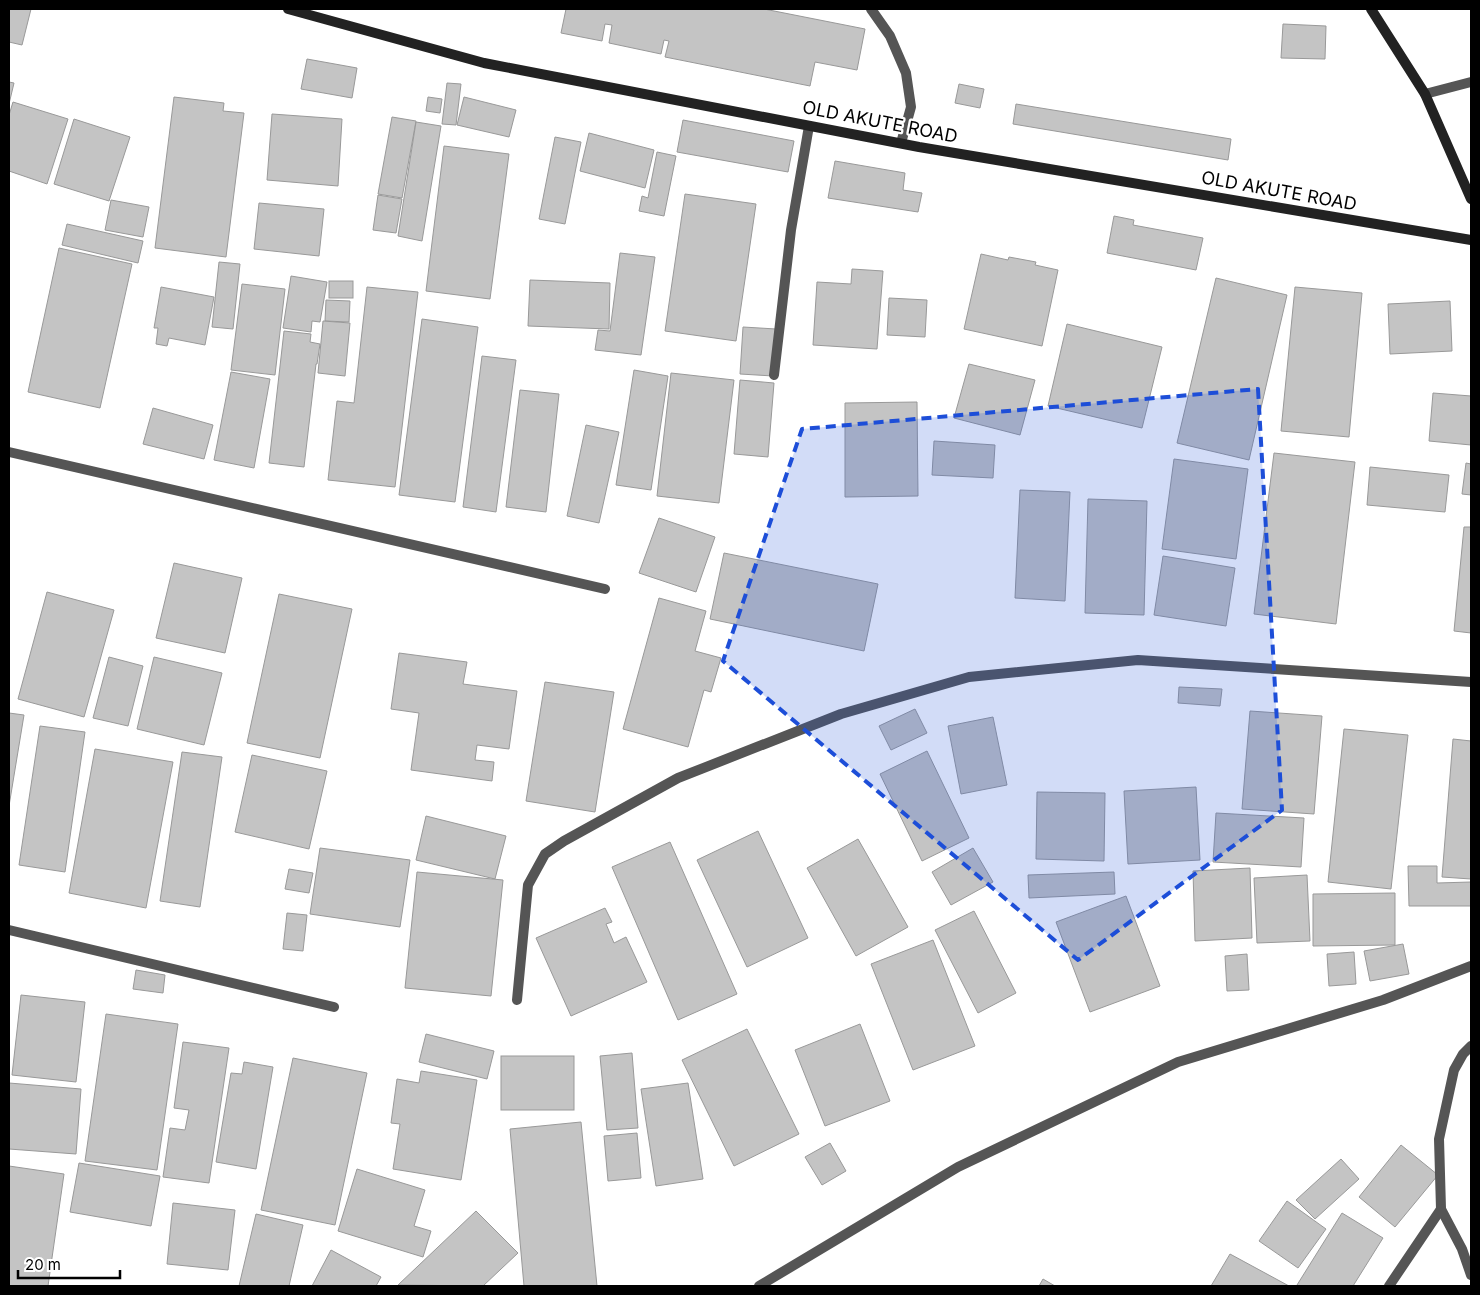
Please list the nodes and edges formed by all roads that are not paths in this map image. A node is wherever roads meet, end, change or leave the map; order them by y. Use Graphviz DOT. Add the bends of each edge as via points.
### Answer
graph roads {
  1 [pos="288,9"];
  2 [pos="871,9"];
  3 [pos="1371,9"];
  4 [pos="1471,82"];
  5 [pos="1425,94"];
  6 [pos="809,126"];
  7 [pos="901,143"];
  8 [pos="1471,199"];
  9 [pos="1471,240"];
  10 [pos="774,375"];
  11 [pos="9,452"];
  12 [pos="605,589"];
  13 [pos="1471,682"];
  14 [pos="9,930"];
  15 [pos="1471,966"];
  16 [pos="516,1000"];
  17 [pos="334,1007"];
  18 [pos="1471,1046"];
  19 [pos="1441,1209"];
  20 [pos="1471,1275"];
  21 [pos="759,1286"];
  22 [pos="1389,1286"];
  1 -- 6 [label="street, OLD AKUTE ROAD" via="484,63"];
  2 -- 7 [label="street" via="890,36 906,74 911,107"];
  3 -- 5 [label="street"];
  4 -- 5 [label="street"];
  5 -- 8 [label="street"];
  6 -- 7 [label="street, OLD AKUTE ROAD"];
  6 -- 10 [label="street" via="791,230"];
  7 -- 9 [label="street, OLD AKUTE ROAD"];
  11 -- 12 [label="street"];
  13 -- 16 [label="street" via="1138,660 969,677 841,714 678,778 545,854 528,886"];
  14 -- 17 [label="street"];
  15 -- 21 [label="street" via="1383,1000 1178,1062 958,1167"];
  18 -- 19 [label="street" via="1454,1070 1438,1139"];
  19 -- 20 [label="street" via="1462,1249"];
  19 -- 22 [label="street"];
}
